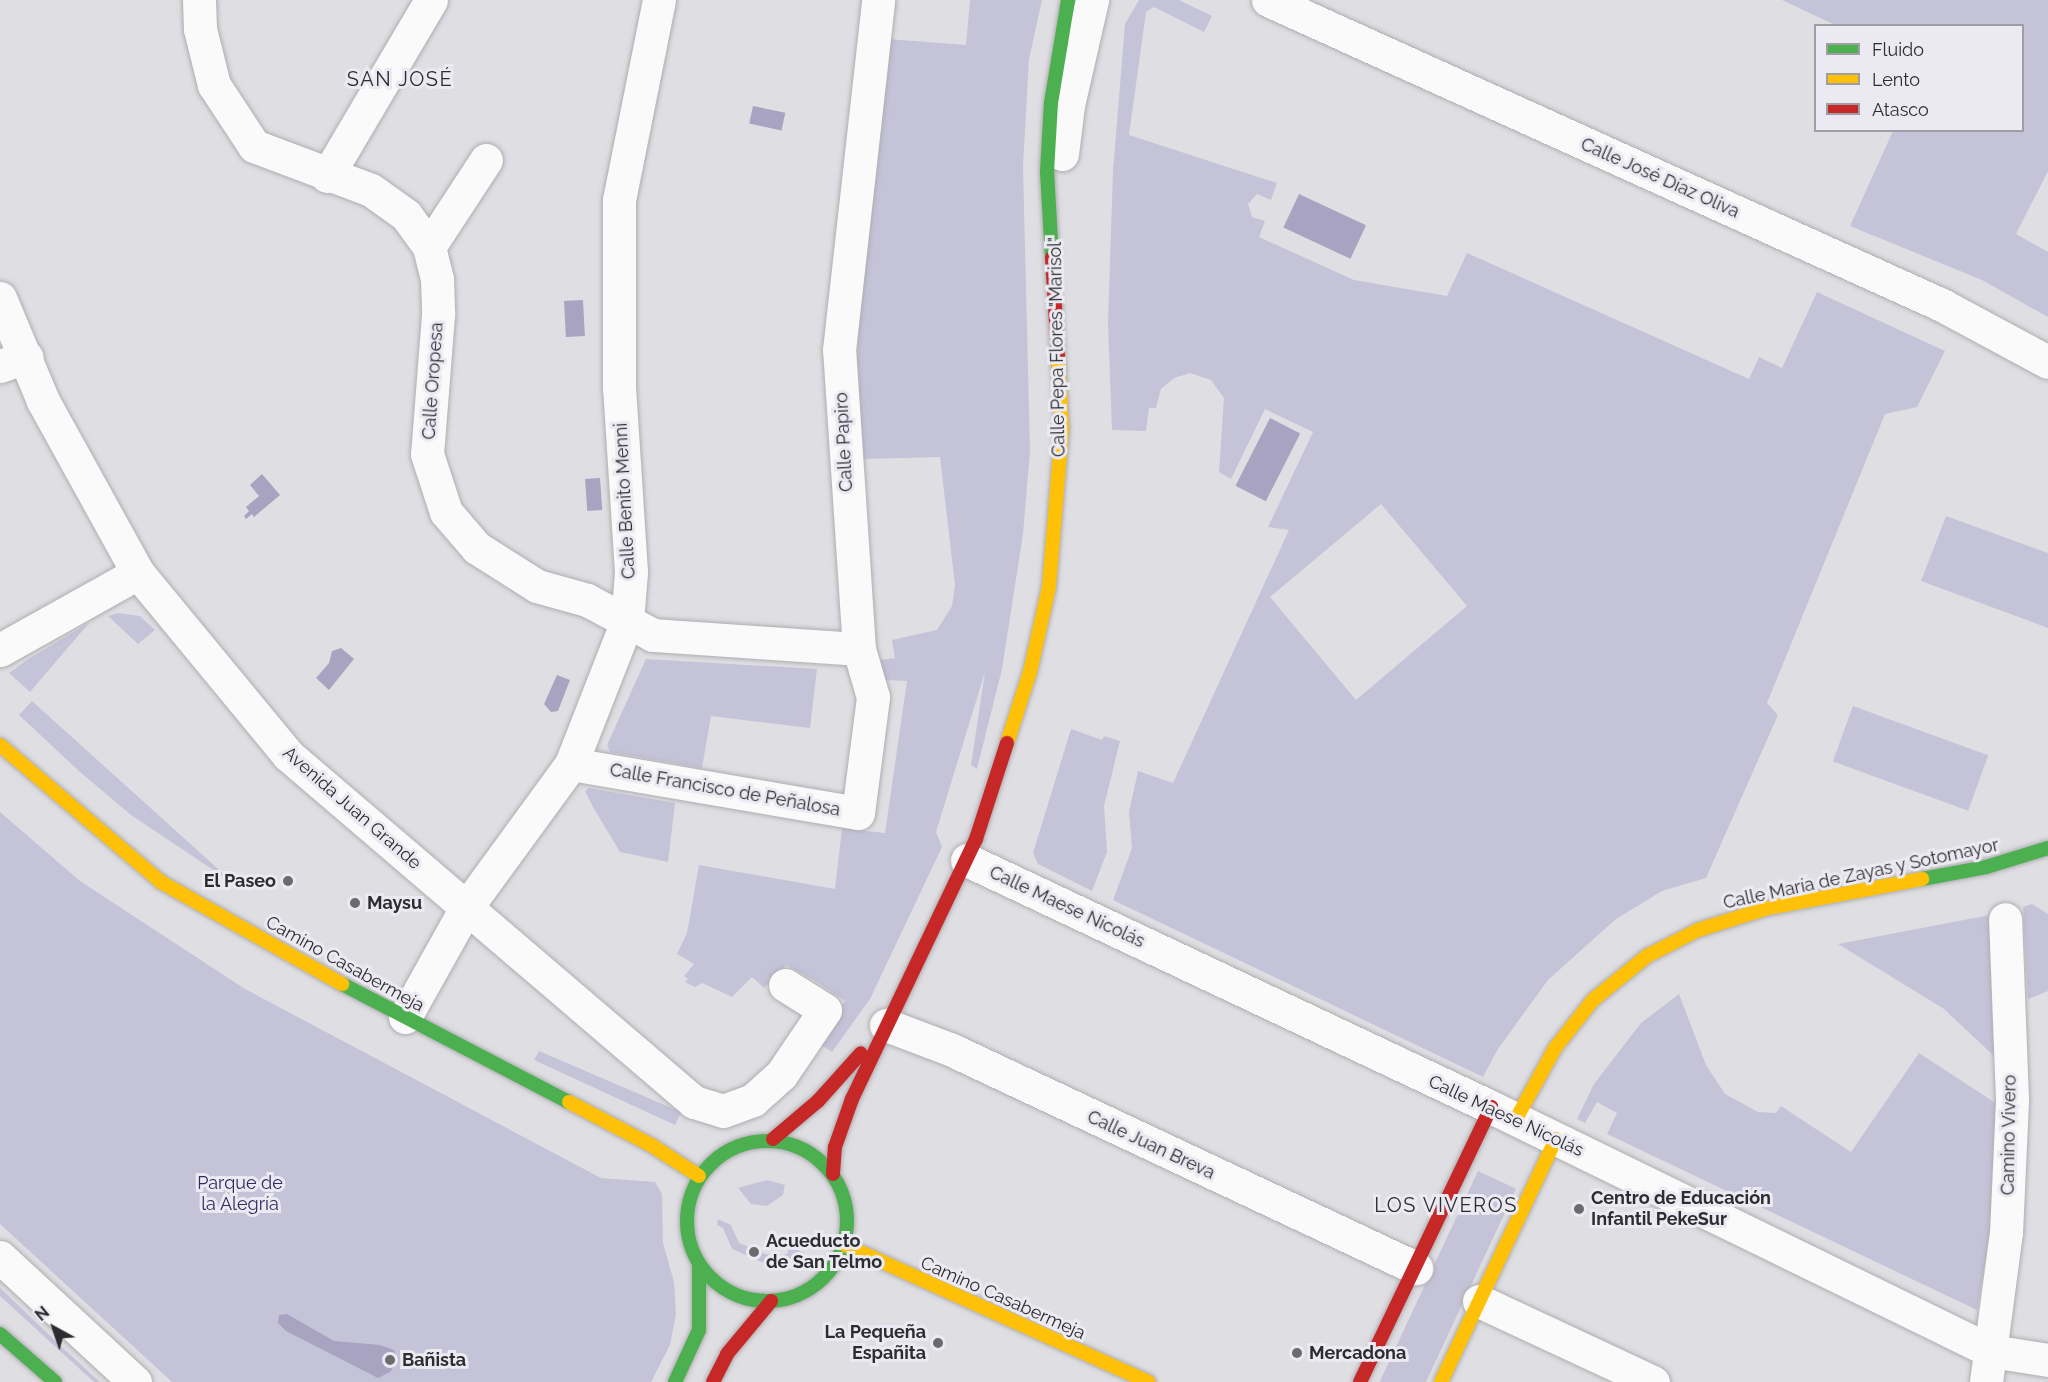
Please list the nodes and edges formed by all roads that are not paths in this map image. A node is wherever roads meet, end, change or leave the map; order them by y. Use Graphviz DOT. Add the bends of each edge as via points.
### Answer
graph roads {
  1 [pos="199,0"];
  2 [pos="431,0"];
  3 [pos="658,0"];
  4 [pos="878,0"];
  5 [pos="1068,0"];
  6 [pos="1092,0"];
  7 [pos="1268,0"];
  8 [pos="486,160"];
  9 [pos="327,176"];
  10 [pos="429,247"];
  11 [pos="1052,258"];
  12 [pos="0,298"];
  13 [pos="13,362"];
  14 [pos="2048,362"];
  15 [pos="138,573"];
  16 [pos="627,621"];
  17 [pos="859,649"];
  18 [pos="0,650"];
  19 [pos="0,745"];
  20 [pos="571,764"];
  21 [pos="2048,848"];
  22 [pos="967,860"];
  23 [pos="466,908"];
  24 [pos="2005,919"];
  25 [pos="785,985"];
  26 [pos="405,1017"];
  27 [pos="886,1024"];
  28 [pos="1504,1113"];
  29 [pos="1556,1139"];
  30 [pos="773,1140"];
  31 [pos="833,1174"];
  32 [pos="699,1176"];
  33 [pos="844,1245"];
  34 [pos="0,1257"];
  35 [pos="699,1265"];
  36 [pos="1416,1268"];
  37 [pos="771,1302"];
  38 [pos="1479,1302"];
  39 [pos="0,1334"];
  40 [pos="2048,1360"];
  41 [pos="1989,1367"];
  42 [pos="55,1382"];
  43 [pos="135,1382"];
  44 [pos="675,1382"];
  45 [pos="713,1382"];
  46 [pos="1148,1382"];
  47 [pos="1360,1382"];
  48 [pos="1441,1382"];
  49 [pos="1653,1382"];
  1 -- 9 [label="street, Calle Oropesa" via="200,29 214,84 254,146"];
  2 -- 9 [label="street"];
  3 -- 16 [label="street, Calle Benito Menni" via="619,200 619,388 631,572"];
  4 -- 17 [label="street, Calle Papiro" via="839,350"];
  5 -- 11 [label="main road" via="1049,137"];
  6 -- 11 [label="street, Calle Pepa Flores \"Marisol\"" via="1068,105"];
  7 -- 14 [label="street, Calle José Díaz Oliva" via="1933,302"];
  8 -- 10 [label="street"];
  9 -- 10 [label="street, Calle Oropesa" via="371,190 406,214"];
  10 -- 16 [label="street, Calle Oropesa" via="437,279 438,315 428,454 446,512 477,548 537,586 587,600"];
  11 -- 22 [label="main road, Calle Pepa Flores \"Marisol\"" via="1062,429 1049,587 1030,672 999,777"];
  12 -- 13 [label="street, Avenida Juan Grande"];
  13 -- 15 [label="street, Avenida Juan Grande" via="43,401"];
  15 -- 18 [label="street"];
  15 -- 23 [label="street, Avenida Juan Grande" via="288,755"];
  16 -- 17 [label="street" via="653,635"];
  16 -- 20 [label="street, Calle Benito Menni"];
  17 -- 20 [label="street, Calle Francisco de Peñalosa" via="873,697 858,813"];
  19 -- 26 [label="main road, Camino Casabermeja" via="161,882"];
  20 -- 23 [label="street, Calle Benito Menni"];
  21 -- 28 [label="main road, Calle María de Zayas y Sotomayor" via="1986,867 1768,908 1698,930 1647,956 1593,1000"];
  22 -- 27 [label="main road, Calle Pepa Flores \"Marisol\""];
  22 -- 28 [label="street, Calle Maese Nicolás"];
  23 -- 25 [label="street, Avenida Juan Grande" via="694,1102 723,1112 753,1100 781,1075 825,1010"];
  23 -- 26 [label="street, Calle Benito Menni"];
  24 -- 41 [label="street, Camino Vivero" via="2012,1099 2006,1233"];
  26 -- 32 [label="main road, Camino Casabermeja" via="651,1145"];
  27 -- 30 [label="main road, Calle Pepa Flores \"Marisol\"" via="818,1101"];
  27 -- 31 [label="main road, Calle Pepa Flores \"Marisol\"" via="845,1117 835,1147"];
  27 -- 36 [label="street, Calle Juan Breva" via="952,1050"];
  28 -- 29 [label="street, Calle Maese Nicolás"];
  28 -- 36 [label="main road, Calle María de Zayas y Sotomayor"];
  29 -- 38 [label="main road"];
  29 -- 41 [label="street, Calle Maese Nicolás"];
  30 -- 31 [label="main road" via="800,1146"];
  30 -- 32 [label="main road" via="736,1146 712,1161"];
  31 -- 33 [label="main road" via="846,1204 849,1225"];
  32 -- 35 [label="main road" via="686,1214 689,1242"];
  33 -- 37 [label="main road" via="828,1275 798,1296"];
  33 -- 46 [label="main road, Camino Casabermeja"];
  34 -- 43 [label="street"];
  35 -- 37 [label="main road" via="718,1286 734,1295"];
  35 -- 44 [label="main road" via="699,1330"];
  36 -- 47 [label="main road, Calle María de Zayas y Sotomayor"];
  37 -- 45 [label="main road" via="727,1354"];
  38 -- 48 [label="main road"];
  38 -- 49 [label="street"];
  39 -- 42 [label="main road"];
  40 -- 41 [label="street, Calle Maese Nicolás"];
}
